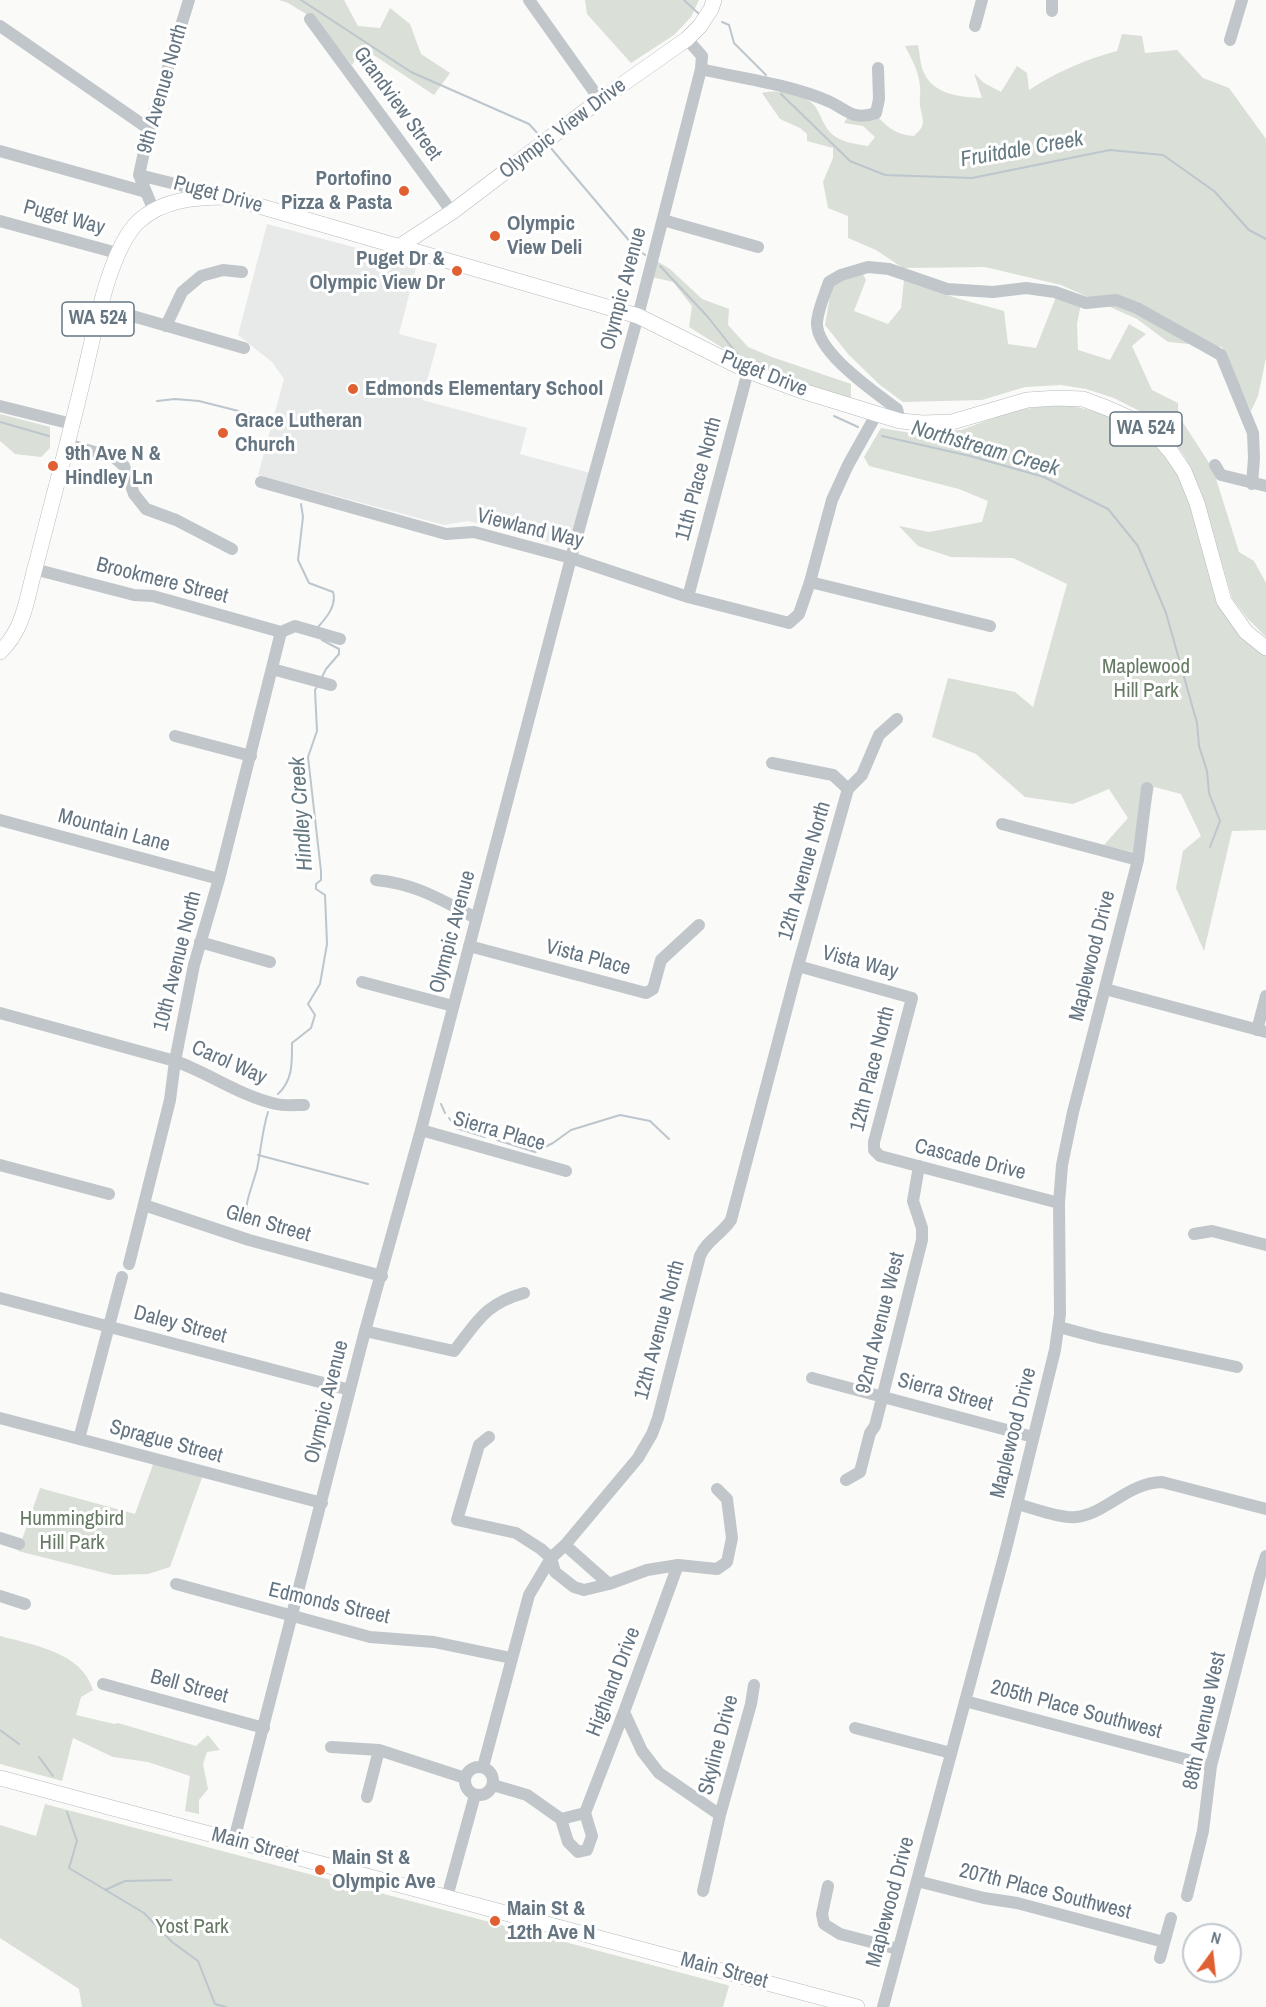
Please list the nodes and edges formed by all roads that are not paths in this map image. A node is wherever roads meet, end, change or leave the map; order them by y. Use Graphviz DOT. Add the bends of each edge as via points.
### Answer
graph roads {
  1 [pos="189,0"];
  2 [pos="529,0"];
  3 [pos="714,0"];
  4 [pos="982,0"];
  5 [pos="1242,0"];
  6 [pos="318,23"];
  7 [pos="0,26"];
  8 [pos="975,26"];
  9 [pos="687,39"];
  10 [pos="1230,40"];
  11 [pos="878,68"];
  12 [pos="701,69"];
  13 [pos="600,100"];
  14 [pos="149,129"];
  15 [pos="0,151"];
  16 [pos="139,175"];
  17 [pos="146,192"];
  18 [pos="228,197"];
  19 [pos="154,211"];
  20 [pos="452,213"];
  21 [pos="663,220"];
  22 [pos="0,221"];
  23 [pos="435,224"];
  24 [pos="400,246"];
  25 [pos="758,247"];
  26 [pos="117,253"];
  27 [pos="437,257"];
  28 [pos="242,272"];
  29 [pos="101,307"];
  30 [pos="638,316"];
  31 [pos="166,326"];
  32 [pos="244,348"];
  33 [pos="748,371"];
  34 [pos="0,406"];
  35 [pos="876,415"];
  36 [pos="900,421"];
  37 [pos="72,424"];
  38 [pos="67,444"];
  39 [pos="1215,465"];
  40 [pos="261,482"];
  41 [pos="1252,484"];
  42 [pos="1266,486"];
  43 [pos="232,549"];
  44 [pos="571,558"];
  45 [pos="34,569"];
  46 [pos="810,582"];
  47 [pos="688,597"];
  48 [pos="990,626"];
  49 [pos="281,632"];
  50 [pos="340,639"];
  51 [pos="1266,648"];
  52 [pos="0,652"];
  53 [pos="272,669"];
  54 [pos="331,685"];
  55 [pos="897,719"];
  56 [pos="175,736"];
  57 [pos="251,756"];
  58 [pos="772,763"];
  59 [pos="1147,788"];
  60 [pos="848,789"];
  61 [pos="0,820"];
  62 [pos="1002,824"];
  63 [pos="1138,860"];
  64 [pos="219,879"];
  65 [pos="376,880"];
  66 [pos="476,918"];
  67 [pos="699,924"];
  68 [pos="200,942"];
  69 [pos="469,946"];
  70 [pos="270,962"];
  71 [pos="798,966"];
  72 [pos="362,982"];
  73 [pos="1105,988"];
  74 [pos="1266,996"];
  75 [pos="912,998"];
  76 [pos="453,1006"];
  77 [pos="0,1013"];
  78 [pos="1262,1031"];
  79 [pos="175,1061"];
  80 [pos="304,1105"];
  81 [pos="421,1130"];
  82 [pos="874,1150"];
  83 [pos="0,1164"];
  84 [pos="919,1167"];
  85 [pos="566,1171"];
  86 [pos="109,1194"];
  87 [pos="1059,1203"];
  88 [pos="144,1205"];
  89 [pos="1194,1234"];
  90 [pos="1266,1245"];
  91 [pos="129,1264"];
  92 [pos="382,1276"];
  93 [pos="122,1277"];
  94 [pos="524,1293"];
  95 [pos="0,1298"];
  96 [pos="108,1327"];
  97 [pos="1059,1327"];
  98 [pos="365,1331"];
  99 [pos="1237,1367"];
  100 [pos="812,1378"];
  101 [pos="350,1390"];
  102 [pos="882,1397"];
  103 [pos="0,1418"];
  104 [pos="489,1437"];
  105 [pos="1034,1437"];
  106 [pos="79,1439"];
  107 [pos="846,1480"];
  108 [pos="717,1489"];
  109 [pos="322,1503"];
  110 [pos="1017,1504"];
  111 [pos="1266,1509"];
  112 [pos="0,1538"];
  113 [pos="19,1544"];
  114 [pos="565,1545"];
  115 [pos="1266,1556"];
  116 [pos="551,1558"];
  117 [pos="678,1565"];
  118 [pos="176,1584"];
  119 [pos="609,1584"];
  120 [pos="0,1596"];
  121 [pos="25,1604"];
  122 [pos="293,1617"];
  123 [pos="511,1658"];
  124 [pos="103,1684"];
  125 [pos="754,1685"];
  126 [pos="965,1701"];
  127 [pos="624,1712"];
  128 [pos="264,1728"];
  129 [pos="855,1728"];
  130 [pos="330,1747"];
  131 [pos="379,1750"];
  132 [pos="951,1753"];
  133 [pos="1211,1766"];
  134 [pos="483,1767"];
  135 [pos="0,1778"];
  136 [pos="465,1778"];
  137 [pos="493,1785"];
  138 [pos="475,1794"];
  139 [pos="368,1797"];
  140 [pos="585,1812"];
  141 [pos="720,1815"];
  142 [pos="561,1819"];
  143 [pos="234,1840"];
  144 [pos="917,1881"];
  145 [pos="828,1886"];
  146 [pos="703,1891"];
  147 [pos="1188,1896"];
  148 [pos="447,1897"];
  149 [pos="1171,1918"];
  150 [pos="1164,1942"];
  151 [pos="898,1949"];
  152 [pos="1160,1958"];
  153 [pos="814,2001"];
  154 [pos="857,2007"];
  155 [pos="883,2007"];
  1 -- 14 [label="street, 9th Avenue North"];
  2 -- 13 [label="street"];
  3 -- 9 [label="main road, Olympic View Drive" via="700,26"];
  4 -- 8 [label="street"];
  5 -- 10 [label="street"];
  6 -- 20 [label="street, Grandview Street"];
  7 -- 14 [label="street"];
  9 -- 12 [label="street" via="702,56"];
  9 -- 13 [label="main road, Olympic View Drive"];
  11 -- 12 [label="street" via="876,113 863,117 789,88"];
  12 -- 21 [label="street, Olympic Avenue"];
  13 -- 20 [label="main road, Olympic View Drive"];
  14 -- 16 [label="street, 9th Avenue North"];
  15 -- 17 [label="street, Puget Drive"];
  16 -- 17 [label="street, 9th Avenue North"];
  16 -- 18 [label="street, Puget Drive"];
  17 -- 19 [label="street, 9th Avenue North"];
  18 -- 19 [label="main road, WA 524" via="198,197"];
  18 -- 24 [label="main road, Puget Drive / WA 524"];
  19 -- 26 [label="main road, WA 524" via="129,233"];
  20 -- 23 [label="main road, Olympic View Drive"];
  21 -- 25 [label="street"];
  21 -- 30 [label="street, Olympic Avenue"];
  22 -- 26 [label="street, Puget Way"];
  23 -- 24 [label="main road, Olympic View Drive"];
  23 -- 27 [label="main road" via="431,243"];
  24 -- 27 [label="main road, Puget Drive / WA 524"];
  26 -- 29 [label="main road, WA 524"];
  27 -- 30 [label="main road, Puget Drive / WA 524"];
  28 -- 31 [label="street" via="223,270 201,276 182,292"];
  29 -- 31 [label="street"];
  29 -- 37 [label="main road, WA 524"];
  30 -- 33 [label="main road, Puget Drive / WA 524"];
  30 -- 44 [label="street, Olympic Avenue"];
  31 -- 32 [label="street"];
  33 -- 35 [label="main road, Puget Drive / WA 524"];
  33 -- 47 [label="street, 11th Place North"];
  34 -- 37 [label="street"];
  35 -- 36 [label="main road, Puget Drive / WA 524"];
  35 -- 46 [label="street" via="832,500"];
  36 -- 41 [label="street" via="897,409 836,360 822,340 816,324 818,314 829,282 841,275 868,267 889,269 946,289 993,292 1026,288 1055,292 1086,303 1116,300 1137,308 1221,356 1253,433"];
  36 -- 51 [label="main road, Puget Drive / WA 524" via="951,422 1027,400 1057,398 1083,399 1132,419 1157,436 1184,471 1197,502 1224,601 1246,632"];
  37 -- 38 [label="main road, WA 524"];
  38 -- 43 [label="street" via="115,458 124,466 134,494 146,509"];
  38 -- 45 [label="main road, WA 524"];
  39 -- 41 [label="street" via="1221,475"];
  40 -- 44 [label="street, Viewland Way" via="446,534 474,532"];
  41 -- 42 [label="street"];
  44 -- 47 [label="street, Viewland Way"];
  44 -- 66 [label="street, Olympic Avenue"];
  45 -- 49 [label="street, Brookmere Street" via="134,595 153,596"];
  45 -- 52 [label="main road, WA 524" via="22,620"];
  46 -- 47 [label="street, Viewland Way" via="799,614 789,622"];
  46 -- 48 [label="street"];
  49 -- 50 [label="street" via="295,626"];
  49 -- 53 [label="street, 10th Avenue North"];
  53 -- 54 [label="street"];
  53 -- 57 [label="street, 10th Avenue North"];
  55 -- 60 [label="street, 12th Avenue North" via="879,735 862,775"];
  56 -- 57 [label="street"];
  57 -- 64 [label="street, 10th Avenue North"];
  58 -- 60 [label="street" via="833,775"];
  59 -- 63 [label="street, Maplewood Drive"];
  60 -- 71 [label="street, 12th Avenue North"];
  61 -- 64 [label="street, Mountain Lane"];
  62 -- 63 [label="street"];
  63 -- 73 [label="street, Maplewood Drive"];
  64 -- 68 [label="street, 10th Avenue North"];
  65 -- 66 [label="street" via="418,888"];
  66 -- 69 [label="street, Olympic Avenue"];
  67 -- 69 [label="street, Vista Place" via="661,960 652,989 646,993"];
  68 -- 70 [label="street"];
  68 -- 79 [label="street, 10th Avenue North"];
  69 -- 76 [label="street, Olympic Avenue"];
  71 -- 75 [label="street, Vista Way"];
  71 -- 114 [label="street, 12th Avenue North" via="730,1220 700,1256 652,1434 638,1458"];
  72 -- 76 [label="street"];
  73 -- 78 [label="street"];
  73 -- 87 [label="street, Maplewood Drive" via="1066,1146"];
  74 -- 78 [label="street"];
  75 -- 82 [label="street, 12th Place North"];
  76 -- 81 [label="street, Olympic Avenue"];
  77 -- 79 [label="street, Carol Way"];
  79 -- 80 [label="street, Carol Way" via="248,1095 278,1105"];
  79 -- 88 [label="street, 10th Avenue North" via="170,1100"];
  81 -- 85 [label="street, Sierra Place"];
  81 -- 92 [label="street, Olympic Avenue"];
  82 -- 84 [label="street, Cascade Drive" via="880,1156"];
  83 -- 86 [label="street"];
  84 -- 87 [label="street, Cascade Drive"];
  84 -- 102 [label="street, 92nd Avenue West" via="913,1201 922,1240"];
  87 -- 97 [label="street, Maplewood Drive"];
  88 -- 91 [label="street, 10th Avenue North"];
  88 -- 92 [label="street, Glen Street" via="249,1240"];
  89 -- 90 [label="street" via="1212,1231"];
  92 -- 98 [label="street, Olympic Avenue"];
  93 -- 96 [label="street"];
  94 -- 98 [label="street" via="504,1299 488,1310 454,1351"];
  95 -- 96 [label="street, Daley Street"];
  96 -- 101 [label="street, Daley Street"];
  96 -- 106 [label="street"];
  97 -- 99 [label="street"];
  97 -- 105 [label="street, Maplewood Drive"];
  98 -- 101 [label="street, Olympic Avenue"];
  100 -- 102 [label="street, Sierra Street"];
  101 -- 109 [label="street, Olympic Avenue"];
  102 -- 105 [label="street, Sierra Street"];
  102 -- 107 [label="street, 92nd Avenue West" via="860,1472"];
  103 -- 106 [label="street, Sprague Street"];
  104 -- 116 [label="street" via="479,1445 457,1520 516,1533"];
  105 -- 110 [label="street, Maplewood Drive"];
  106 -- 109 [label="street, Sprague Street"];
  108 -- 117 [label="street" via="727,1498 732,1538 727,1562 717,1569"];
  109 -- 122 [label="street, Olympic Avenue"];
  110 -- 111 [label="street" via="1075,1517 1089,1514 1148,1482 1162,1482"];
  110 -- 126 [label="street, Maplewood Drive"];
  112 -- 113 [label="street"];
  114 -- 116 [label="street, 12th Avenue North"];
  114 -- 119 [label="street"];
  115 -- 133 [label="street, 88th Avenue West"];
  116 -- 119 [label="street" via="555,1572 574,1587 584,1590"];
  116 -- 123 [label="street, 12th Avenue North" via="529,1595"];
  117 -- 119 [label="street" via="647,1570"];
  117 -- 127 [label="street, Highland Drive"];
  118 -- 122 [label="street, Edmonds Street"];
  120 -- 121 [label="street"];
  122 -- 123 [label="street, Edmonds Street" via="370,1637 434,1642"];
  122 -- 128 [label="street, Olympic Avenue"];
  123 -- 134 [label="street, 12th Avenue North"];
  124 -- 128 [label="street, Bell Street"];
  125 -- 141 [label="street, Skyline Drive"];
  126 -- 132 [label="street, Maplewood Drive"];
  126 -- 133 [label="street, 205th Place Southwest"];
  127 -- 140 [label="street, Highland Drive"];
  127 -- 141 [label="street, Skyline Drive" via="642,1751 659,1773"];
  128 -- 143 [label="street, Olympic Avenue"];
  129 -- 132 [label="street"];
  130 -- 131 [label="street"];
  131 -- 136 [label="street"];
  131 -- 139 [label="street"];
  132 -- 144 [label="street, Maplewood Drive"];
  133 -- 147 [label="street, 88th Avenue West" via="1203,1831"];
  134 -- 136 [label="street" via="470,1770"];
  134 -- 137 [label="street" via="491,1772"];
  135 -- 143 [label="main road, Main Street"];
  136 -- 138 [label="street" via="466,1787"];
  137 -- 138 [label="street" via="487,1793"];
  137 -- 142 [label="street" via="527,1795"];
  138 -- 148 [label="street"];
  140 -- 142 [label="street"];
  140 -- 142 [label="street" via="592,1836 587,1850 579,1852 568,1842"];
  141 -- 146 [label="street, Skyline Drive"];
  143 -- 148 [label="main road, Main Street"];
  144 -- 150 [label="street, 207th Place Southwest"];
  144 -- 151 [label="street, Maplewood Drive"];
  145 -- 151 [label="street" via="822,1914 824,1924 840,1934"];
  148 -- 153 [label="main road, Main Street"];
  149 -- 150 [label="street"];
  150 -- 152 [label="street"];
  151 -- 155 [label="street, Maplewood Drive"];
  153 -- 154 [label="main road, Main Street"];
}
